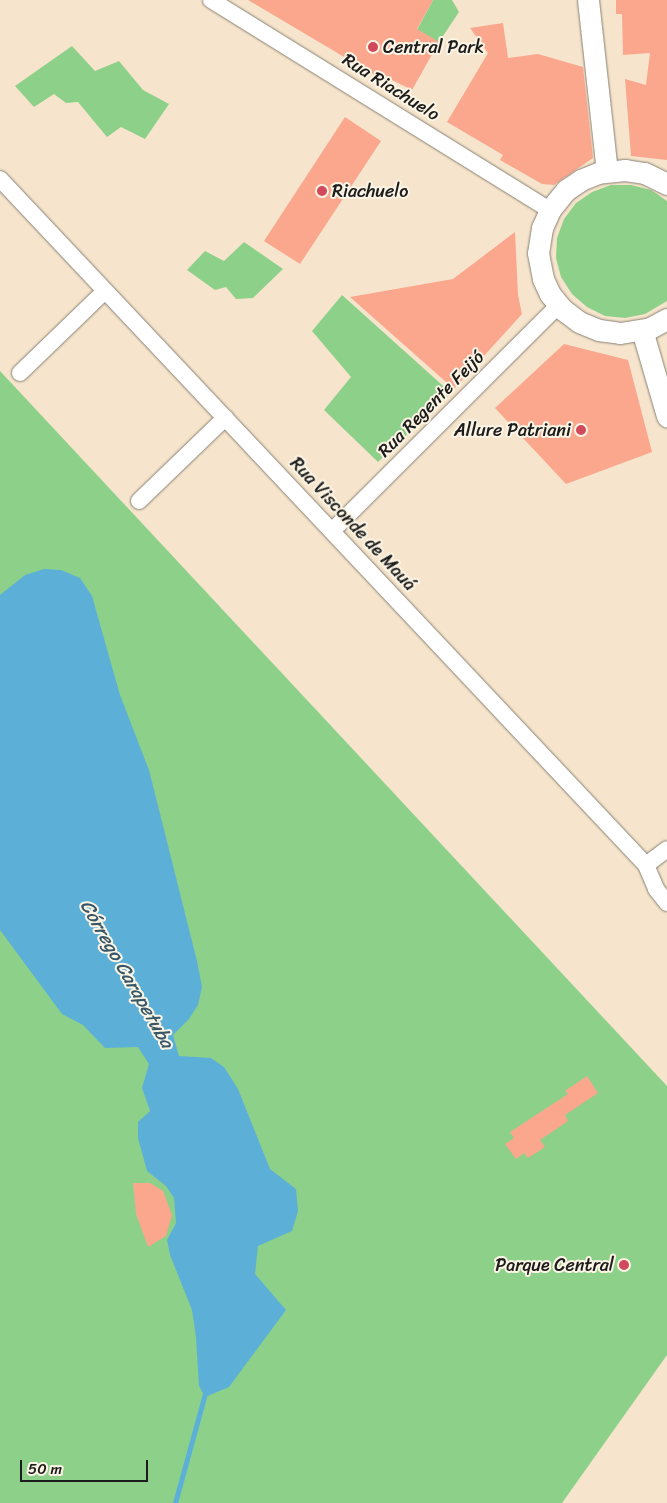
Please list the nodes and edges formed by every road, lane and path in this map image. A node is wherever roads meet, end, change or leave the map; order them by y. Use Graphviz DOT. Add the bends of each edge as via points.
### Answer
graph roads {
  1 [pos="211,0"];
  2 [pos="588,0"];
  3 [pos="607,171"];
  4 [pos="0,179"];
  5 [pos="666,181"];
  6 [pos="550,210"];
  7 [pos="105,291"];
  8 [pos="559,305"];
  9 [pos="667,319"];
  10 [pos="642,330"];
  11 [pos="20,373"];
  12 [pos="667,416"];
  13 [pos="225,418"];
  14 [pos="138,501"];
  15 [pos="332,531"];
  16 [pos="667,849"];
  17 [pos="646,865"];
  18 [pos="667,903"];
  1 -- 6 [label="street, Rua Riachuelo"];
  2 -- 3 [label="street"];
  3 -- 5 [label="street" via="635,171"];
  3 -- 6 [label="street" via="573,185"];
  4 -- 7 [label="street, Rua Visconde de Mauá"];
  6 -- 8 [label="street" via="540,236 539,262 546,287"];
  7 -- 11 [label="street"];
  7 -- 13 [label="street, Rua Visconde de Mauá"];
  8 -- 10 [label="street" via="579,322 599,330 620,333"];
  8 -- 15 [label="street, Rua Regente Feijó"];
  9 -- 10 [label="street"];
  10 -- 12 [label="street"];
  13 -- 14 [label="street"];
  13 -- 15 [label="street, Rua Visconde de Mauá"];
  15 -- 17 [label="street, Rua Visconde de Mauá"];
  16 -- 17 [label="street"];
  17 -- 18 [label="street, Rua Visconde de Mauá" via="656,890"];
}
